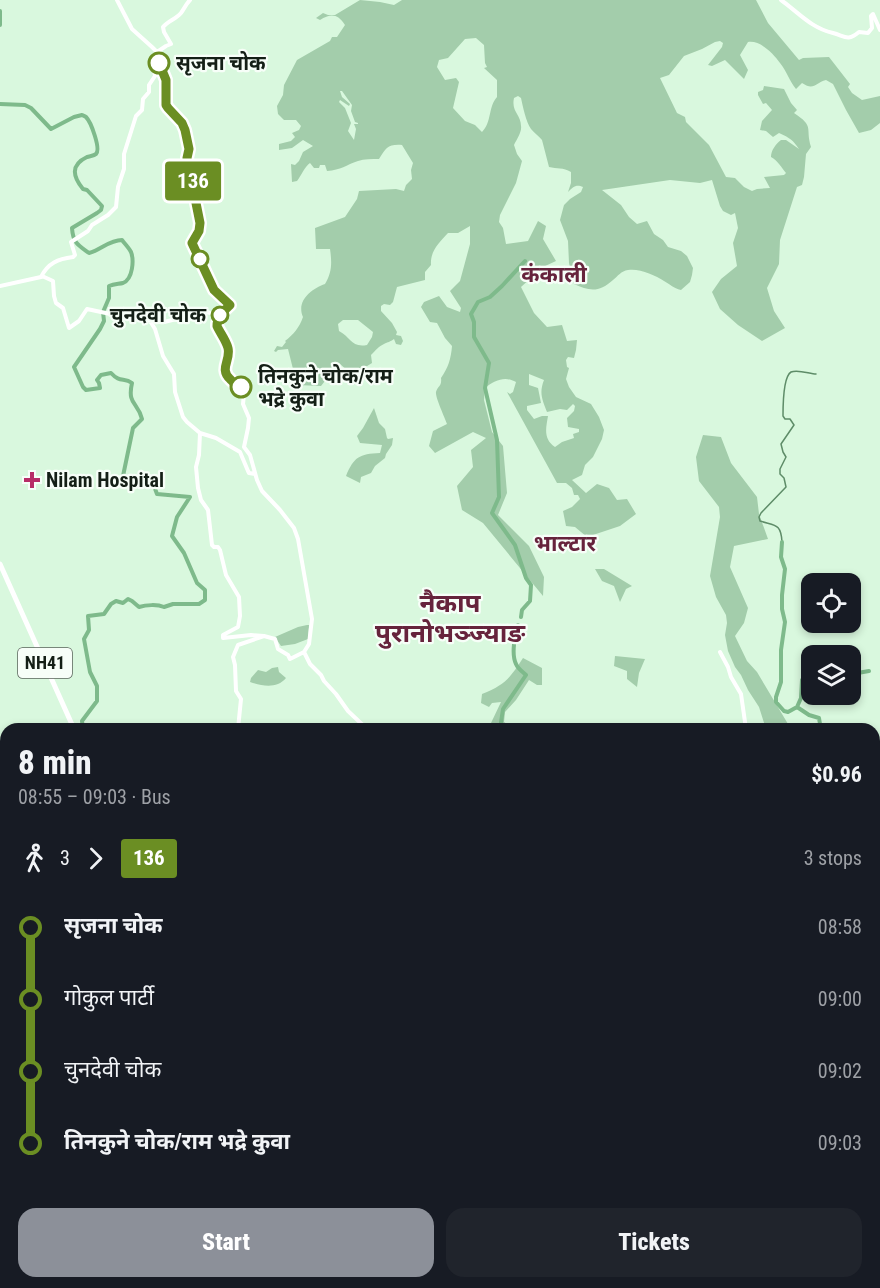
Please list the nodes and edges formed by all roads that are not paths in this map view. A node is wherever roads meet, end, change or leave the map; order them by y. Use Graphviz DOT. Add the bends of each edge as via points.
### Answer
graph roads {
  1 [pos="117,0"];
  2 [pos="190,0"];
  3 [pos="781,0"];
  4 [pos="880,30"];
  5 [pos="157,52"];
  6 [pos="159,63"];
  7 [pos="42,276"];
  8 [pos="0,286"];
  9 [pos="220,315"];
  10 [pos="150,320"];
  11 [pos="200,433"];
  12 [pos="255,474"];
  13 [pos="0,564"];
  14 [pos="264,636"];
  15 [pos="304,652"];
  16 [pos="720,652"];
  17 [pos="69,723"];
  18 [pos="238,723"];
  19 [pos="361,723"];
  20 [pos="745,723"];
  1 -- 5 [label="street" via="132,29"];
  2 -- 5 [label="street" via="182,13 163,27 171,44"];
  3 -- 4 [label="street" via="826,32 848,38 859,32 867,33 872,28 873,14"];
  5 -- 6 [label="street"];
  6 -- 7 [label="street" via="124,154 116,207 71,242 75,256 58,260"];
  6 -- 9 [label="street" via="166,80 166,105 182,123 189,149 188,165 200,223 192,243 214,290 230,305"];
  7 -- 8 [label="street"];
  7 -- 10 [label="street" via="53,281 56,303 63,308 69,328 87,309"];
  9 -- 10 [label="street" via="206,312 164,322"];
  9 -- 12 [label="street" via="217,326 229,352 225,373 243,391 249,418 244,447"];
  10 -- 11 [label="street" via="174,374 183,417"];
  11 -- 12 [label="street" via="235,448 249,473"];
  11 -- 14 [label="street" via="198,488 208,510 212,545 220,550 226,575 239,597 238,627 223,635"];
  12 -- 15 [label="street" via="261,491 297,533 312,619"];
  13 -- 17 [label="highway, NH41"];
  14 -- 15 [label="street" via="275,639 278,649 290,659"];
  14 -- 18 [label="street" via="238,645 235,651"];
  15 -- 19 [label="street"];
  16 -- 20 [label="street" via="741,694"];
}
